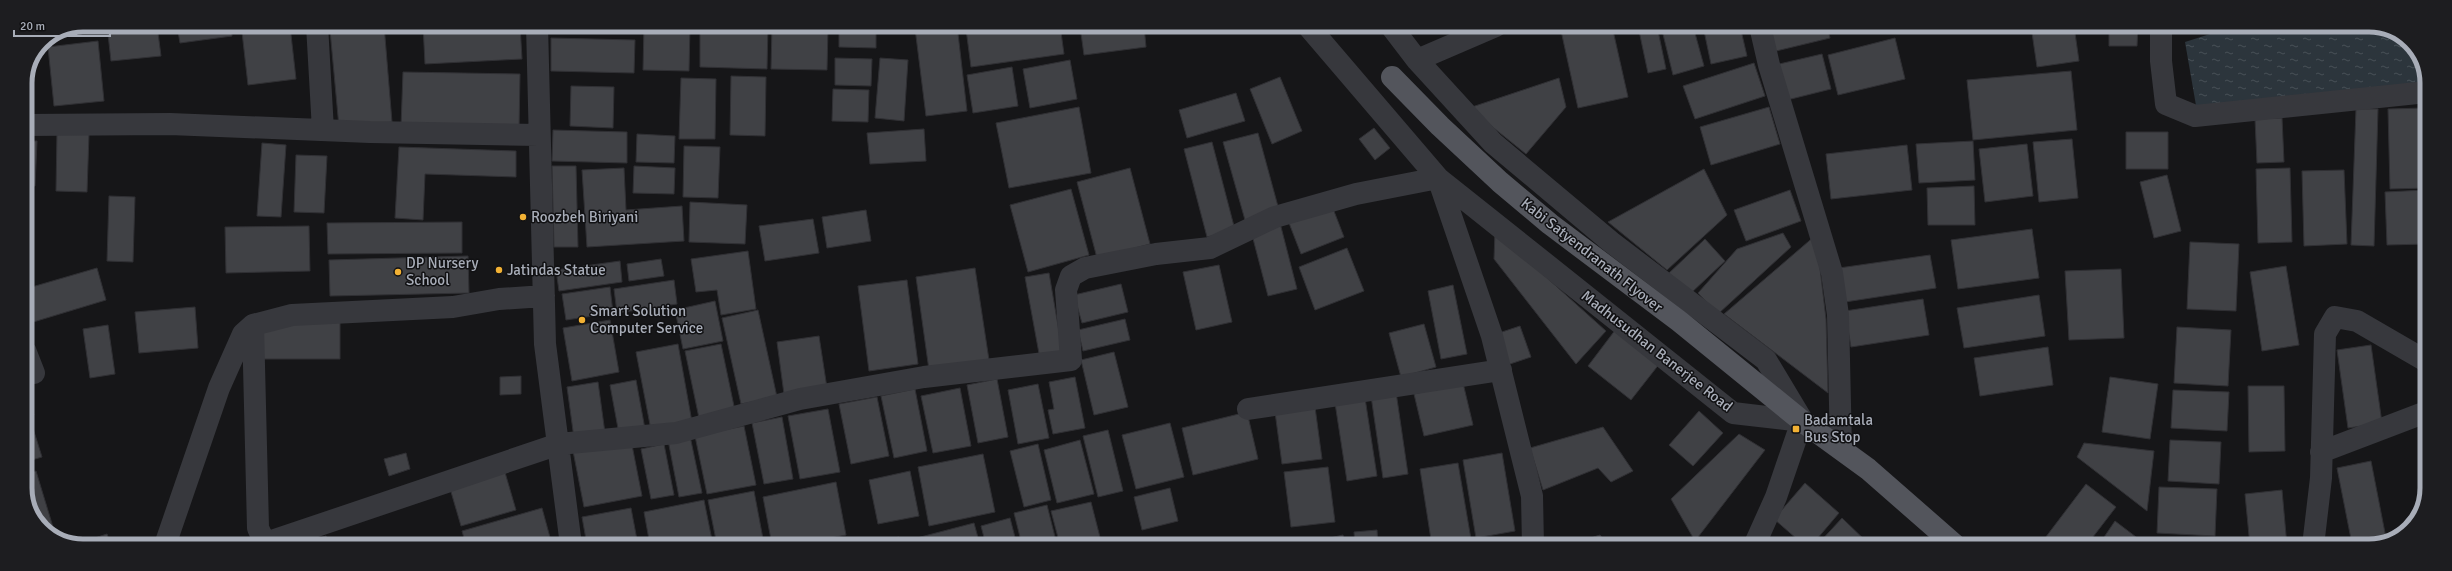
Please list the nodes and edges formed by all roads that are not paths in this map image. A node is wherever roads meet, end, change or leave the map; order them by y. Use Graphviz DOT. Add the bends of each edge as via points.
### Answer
graph roads {
  1 [pos="317,32"];
  2 [pos="537,32"];
  3 [pos="1313,32"];
  4 [pos="1396,32"];
  5 [pos="1482,32"];
  6 [pos="1761,32"];
  7 [pos="2161,32"];
  8 [pos="1417,60"];
  9 [pos="1392,76"];
  10 [pos="2420,93"];
  11 [pos="32,125"];
  12 [pos="323,130"];
  13 [pos="538,135"];
  14 [pos="1438,178"];
  15 [pos="544,296"];
  16 [pos="253,325"];
  17 [pos="2420,358"];
  18 [pos="32,368"];
  19 [pos="1501,370"];
  20 [pos="34,373"];
  21 [pos="1248,409"];
  22 [pos="2420,414"];
  23 [pos="1802,421"];
  24 [pos="559,444"];
  25 [pos="1841,449"];
  26 [pos="2321,452"];
  27 [pos="167,539"];
  28 [pos="264,539"];
  29 [pos="277,539"];
  30 [pos="570,539"];
  31 [pos="1533,539"];
  32 [pos="1757,539"];
  33 [pos="1948,539"];
  34 [pos="2314,539"];
  1 -- 12 [label="street"];
  2 -- 13 [label="street"];
  3 -- 14 [label="street, Madhusudhan Banerjee Road"];
  4 -- 8 [label="street"];
  5 -- 8 [label="street"];
  6 -- 25 [label="street" via="1832,274 1838,315"];
  7 -- 10 [label="street" via="2161,61 2166,104 2195,116"];
  8 -- 23 [label="street" via="1493,143 1611,242 1766,360"];
  9 -- 23 [label="main road, Kabi Satyendranath Flyover" via="1440,126 1500,182"];
  11 -- 12 [label="street" via="170,124"];
  12 -- 13 [label="street"];
  13 -- 15 [label="street"];
  14 -- 19 [label="street" via="1492,336"];
  14 -- 23 [label="street, Madhusudhan Banerjee Road" via="1733,413"];
  14 -- 24 [label="street" via="1356,194 1275,217 1210,248 1156,254 1085,268 1071,276 1066,290 1071,360 924,377 800,399 676,433"];
  15 -- 16 [label="street" via="500,299 453,307 292,314"];
  15 -- 24 [label="street" via="545,344"];
  16 -- 27 [label="street" via="244,334 219,388"];
  16 -- 28 [label="street" via="258,528"];
  17 -- 26 [label="street" via="2357,321 2335,317 2325,334"];
  18 -- 20 [label="street"];
  19 -- 21 [label="street"];
  19 -- 31 [label="street" via="1532,496"];
  22 -- 26 [label="street"];
  23 -- 25 [label="main road, Kabi Satyendranath Flyover"];
  23 -- 32 [label="street" via="1776,497"];
  24 -- 29 [label="street"];
  24 -- 30 [label="street"];
  25 -- 33 [label="main road, Kabi Satyendranath Flyover"];
  26 -- 34 [label="street" via="2321,478"];
}
